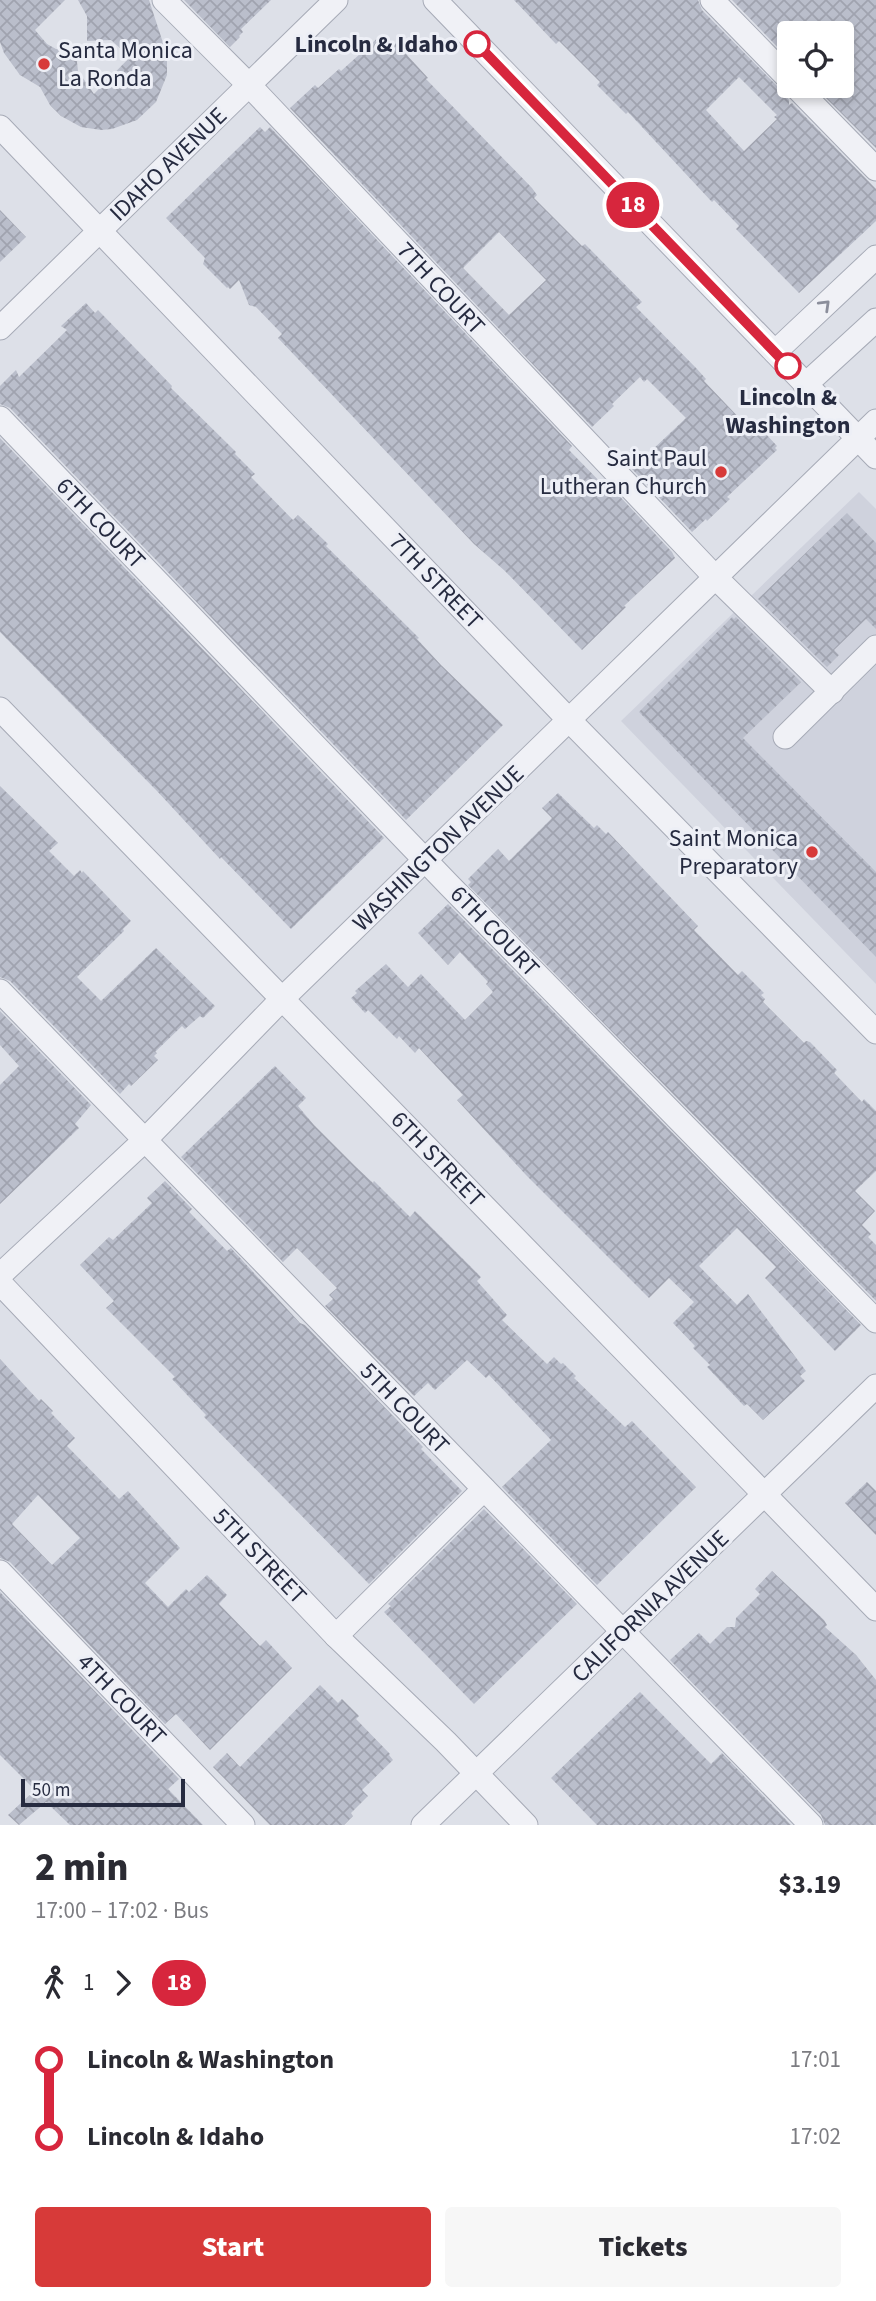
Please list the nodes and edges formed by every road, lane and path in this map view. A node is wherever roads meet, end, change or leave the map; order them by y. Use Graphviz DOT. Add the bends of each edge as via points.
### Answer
graph roads {
  1 [pos="164,0"];
  2 [pos="336,0"];
  3 [pos="435,0"];
  4 [pos="712,0"];
  5 [pos="777,67"];
  6 [pos="249,85"];
  7 [pos="807,98"];
  8 [pos="0,127"];
  9 [pos="876,169"];
  10 [pos="100,230"];
  11 [pos="876,257"];
  12 [pos="876,320"];
  13 [pos="0,328"];
  14 [pos="775,352"];
  15 [pos="805,385"];
  16 [pos="0,418"];
  17 [pos="876,421"];
  18 [pos="858,438"];
  19 [pos="876,457"];
  20 [pos="716,578"];
  21 [pos="876,647"];
  22 [pos="832,692"];
  23 [pos="0,709"];
  24 [pos="569,720"];
  25 [pos="786,737"];
  26 [pos="426,860"];
  27 [pos="0,991"];
  28 [pos="282,999"];
  29 [pos="876,1032"];
  30 [pos="145,1140"];
  31 [pos="0,1275"];
  32 [pos="0,1283"];
  33 [pos="876,1321"];
  34 [pos="876,1386"];
  35 [pos="484,1489"];
  36 [pos="765,1495"];
  37 [pos="0,1572"];
  38 [pos="876,1609"];
  39 [pos="623,1632"];
  40 [pos="336,1636"];
  41 [pos="476,1772"];
  42 [pos="243,1825"];
  43 [pos="423,1825"];
  44 [pos="526,1825"];
  45 [pos="811,1825"];
  1 -- 6 [label="street, 7TH COURT"];
  2 -- 6 [label="street, IDAHO AVENUE"];
  3 -- 14 [label="street"];
  4 -- 5 [label="street"];
  6 -- 10 [label="street, IDAHO AVENUE"];
  6 -- 20 [label="street, 7TH COURT"];
  7 -- 9 [label="street"];
  8 -- 10 [label="street, 7TH STREET"];
  10 -- 13 [label="street, IDAHO AVENUE"];
  10 -- 24 [label="street, 7TH STREET"];
  14 -- 11 [label="street, one-way"];
  12 -- 15 [label="street"];
  14 -- 15 [label="street"];
  15 -- 18 [label="street"];
  16 -- 26 [label="street, 6TH COURT"];
  17 -- 18 [label="street, WASHINGTON AVENUE"];
  18 -- 19 [label="street"];
  18 -- 20 [label="street, WASHINGTON AVENUE"];
  20 -- 22 [label="street, 7TH COURT"];
  20 -- 24 [label="street, WASHINGTON AVENUE"];
  21 -- 22 [label="street"];
  22 -- 25 [label="street"];
  23 -- 28 [label="street, 6TH STREET"];
  24 -- 26 [label="street, WASHINGTON AVENUE"];
  24 -- 29 [label="street, 7TH STREET"];
  26 -- 28 [label="street, WASHINGTON AVENUE"];
  26 -- 33 [label="street, 6TH COURT"];
  27 -- 30 [label="street, 5TH COURT"];
  28 -- 30 [label="street, WASHINGTON AVENUE"];
  28 -- 36 [label="street, 6TH STREET"];
  30 -- 31 [label="street, WASHINGTON AVENUE"];
  30 -- 35 [label="street, 5TH COURT"];
  32 -- 40 [label="street, 5TH STREET"];
  34 -- 36 [label="street, CALIFORNIA AVENUE"];
  35 -- 39 [label="street, 5TH COURT"];
  35 -- 40 [label="street"];
  36 -- 38 [label="street, 6TH STREET"];
  36 -- 39 [label="street, CALIFORNIA AVENUE"];
  37 -- 42 [label="street, 4TH COURT"];
  39 -- 41 [label="street, CALIFORNIA AVENUE"];
  39 -- 45 [label="street, 5TH COURT"];
  40 -- 41 [label="street, 5TH STREET"];
  41 -- 43 [label="street, CALIFORNIA AVENUE"];
  41 -- 44 [label="street, 5TH STREET"];
}
